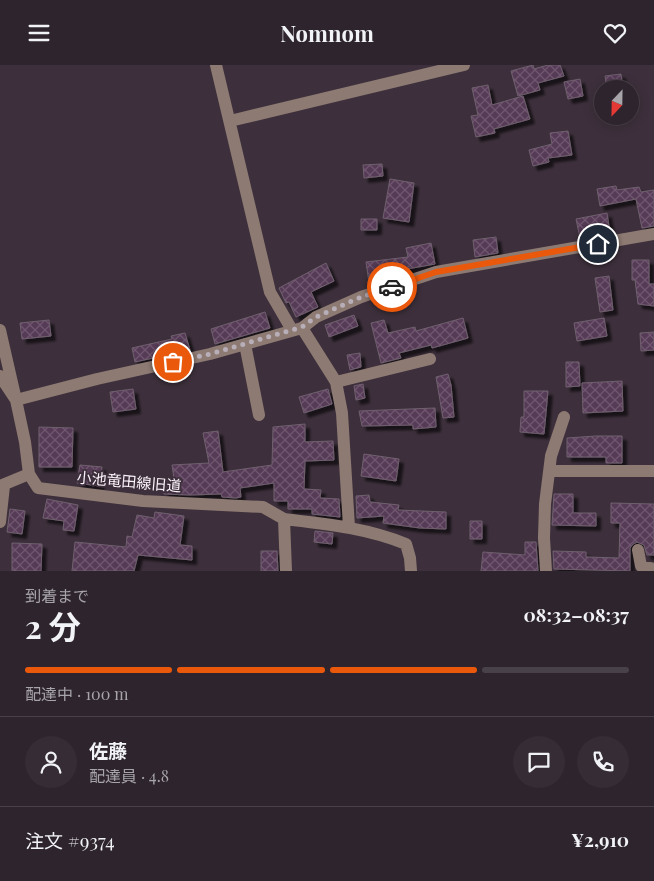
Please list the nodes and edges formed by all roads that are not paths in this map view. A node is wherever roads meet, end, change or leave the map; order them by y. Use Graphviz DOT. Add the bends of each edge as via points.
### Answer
graph roads {
  1 [pos="216,65"];
  2 [pos="464,65"];
  3 [pos="230,121"];
  4 [pos="654,235"];
  5 [pos="297,329"];
  6 [pos="0,330"];
  7 [pos="245,344"];
  8 [pos="430,359"];
  9 [pos="0,376"];
  10 [pos="336,382"];
  11 [pos="16,400"];
  12 [pos="259,415"];
  13 [pos="564,417"];
  14 [pos="550,471"];
  15 [pos="654,471"];
  16 [pos="29,474"];
  17 [pos="2,486"];
  18 [pos="284,519"];
  19 [pos="0,522"];
  20 [pos="349,527"];
  21 [pos="638,550"];
  22 [pos="654,569"];
  23 [pos="286,571"];
  24 [pos="411,571"];
  25 [pos="546,571"];
  1 -- 3 [label="street"];
  2 -- 3 [label="street"];
  3 -- 5 [label="street" via="270,292"];
  4 -- 5 [label="street" via="436,272 361,297"];
  5 -- 7 [label="street"];
  5 -- 10 [label="street"];
  6 -- 11 [label="street"];
  7 -- 11 [label="street"];
  7 -- 12 [label="street"];
  8 -- 10 [label="street"];
  9 -- 11 [label="street"];
  10 -- 20 [label="street" via="342,413"];
  11 -- 16 [label="street"];
  13 -- 14 [label="street" via="551,456"];
  14 -- 15 [label="street"];
  14 -- 25 [label="street" via="545,504"];
  16 -- 17 [label="street"];
  16 -- 18 [label="street, 小池竜田線旧道" via="38,488 143,501 262,507"];
  17 -- 19 [label="street"];
  18 -- 20 [label="street"];
  18 -- 23 [label="street"];
  20 -- 24 [label="street" via="406,544"];
  21 -- 22 [label="street" via="641,566"];
}
